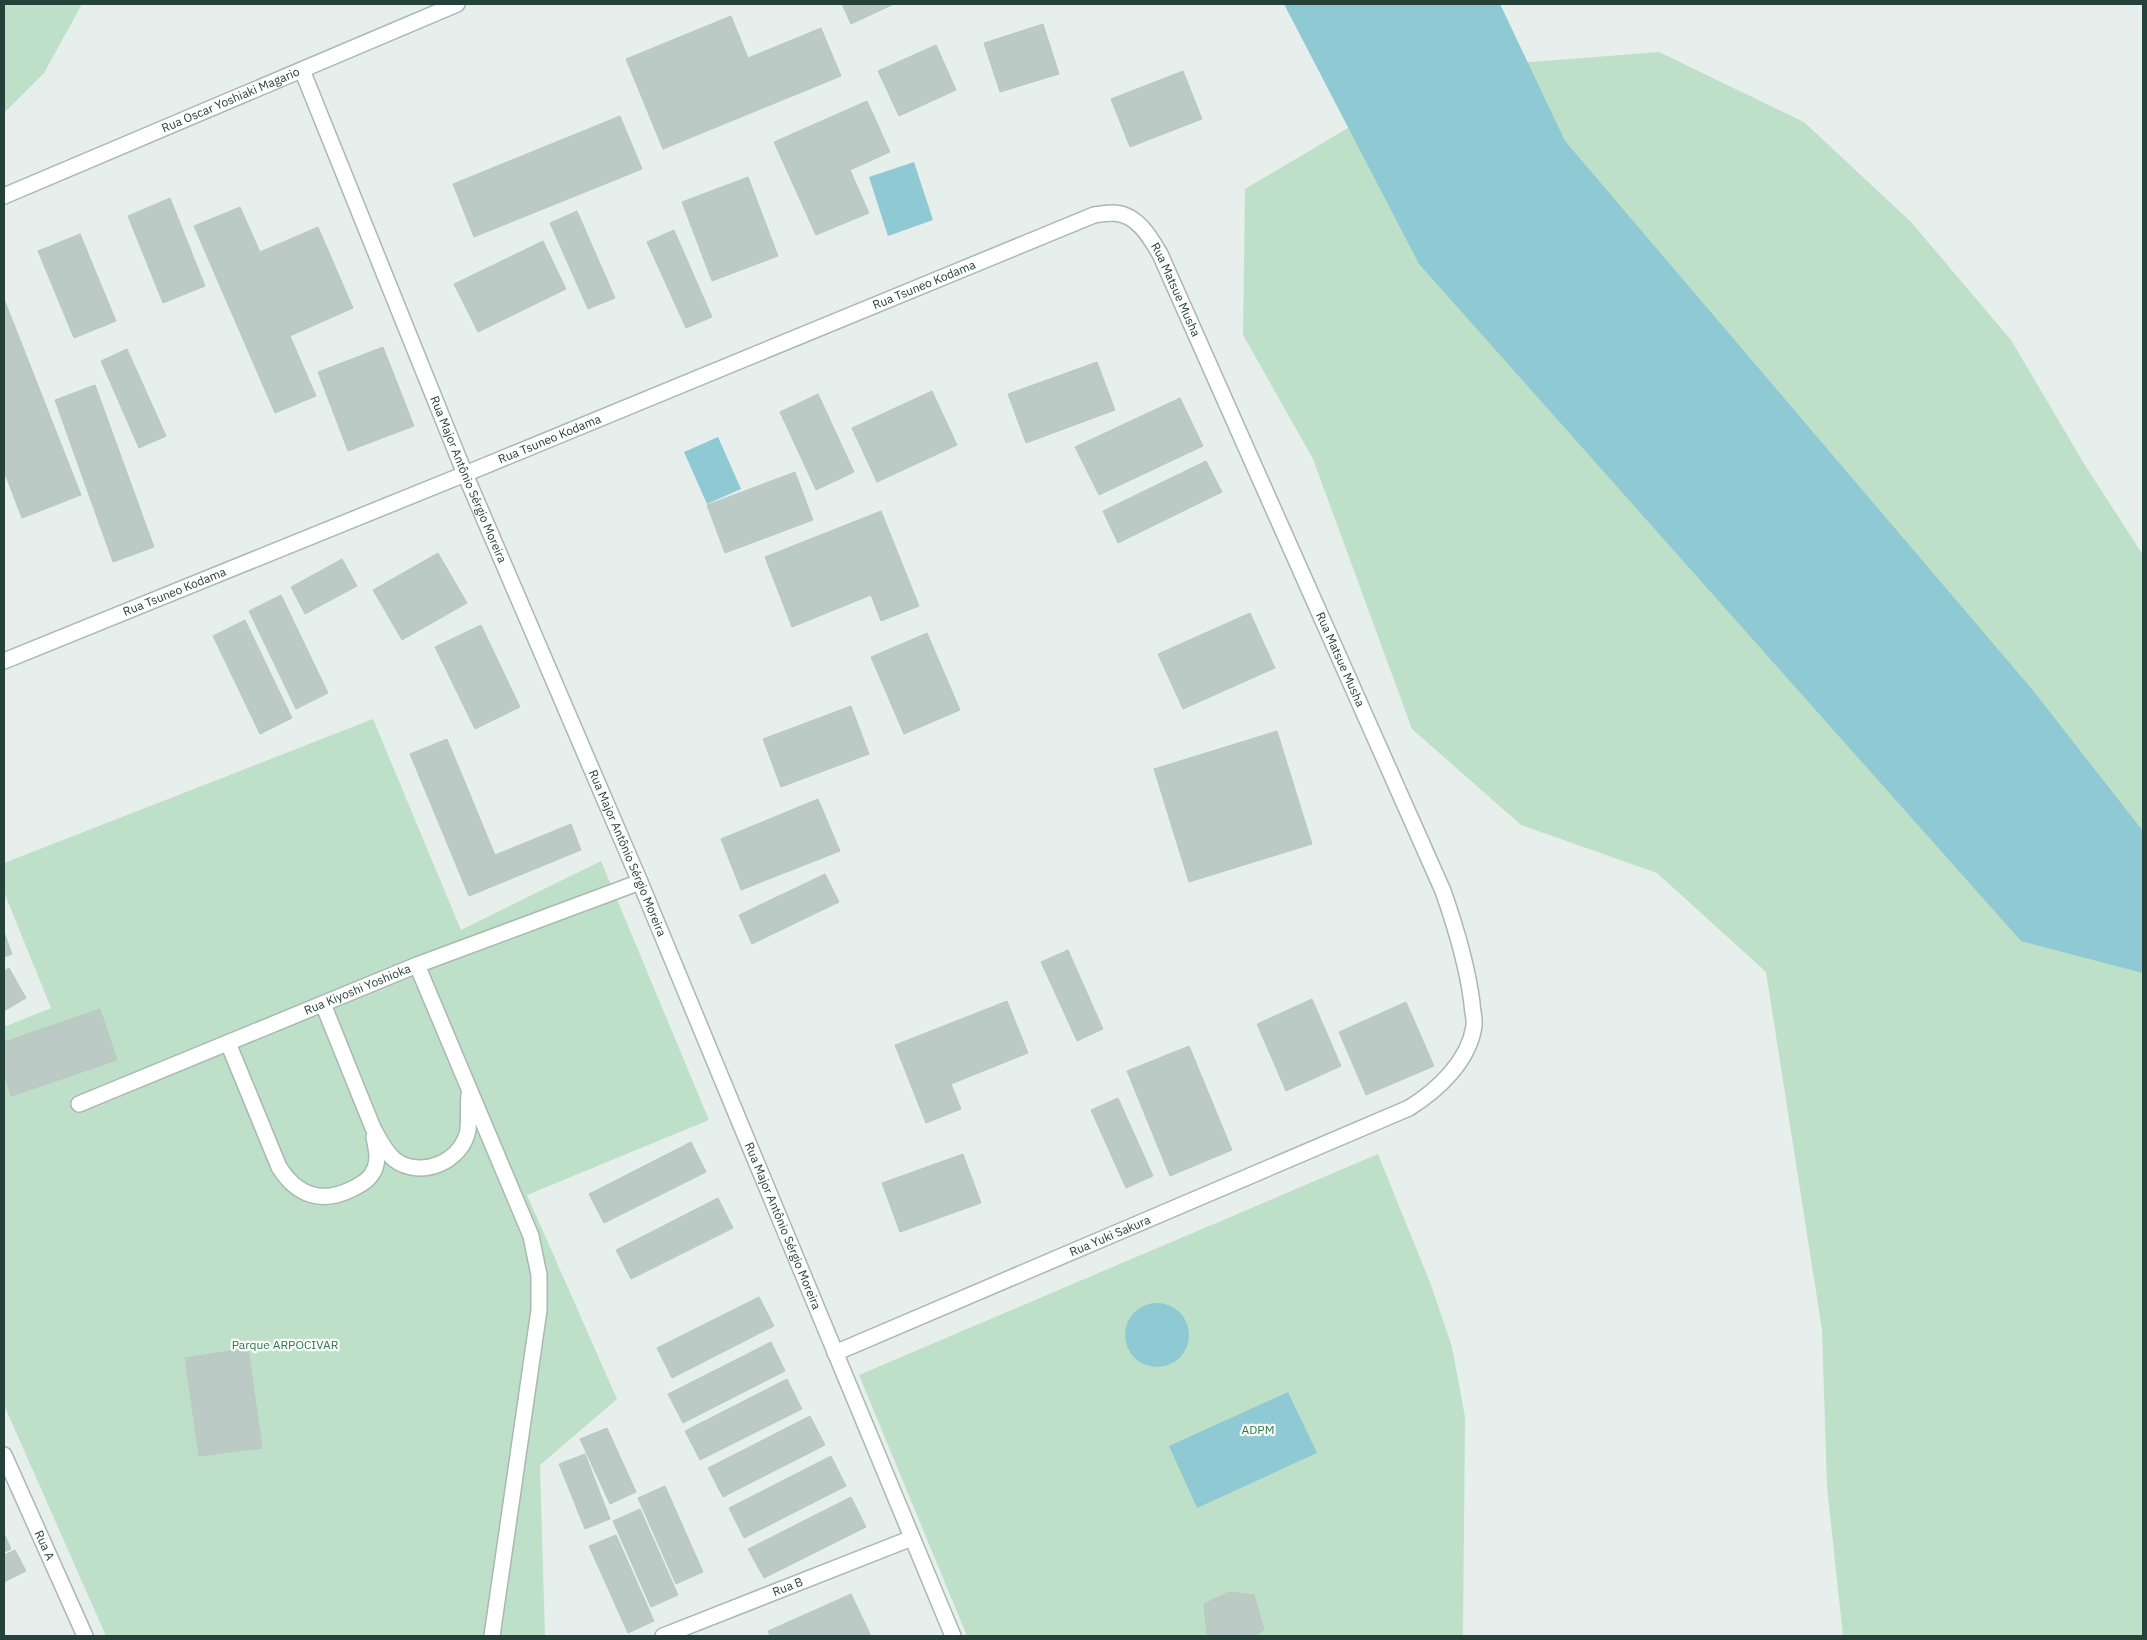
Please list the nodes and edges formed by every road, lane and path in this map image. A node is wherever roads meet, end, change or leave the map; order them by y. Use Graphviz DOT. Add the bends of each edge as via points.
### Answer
graph roads {
  1 [pos="457,4"];
  2 [pos="302,70"];
  3 [pos="4,196"];
  4 [pos="1094,215"];
  5 [pos="465,474"];
  6 [pos="4,661"];
  7 [pos="640,882"];
  8 [pos="417,965"];
  9 [pos="323,1004"];
  10 [pos="228,1043"];
  11 [pos="469,1088"];
  12 [pos="79,1104"];
  13 [pos="1384,1120"];
  14 [pos="373,1128"];
  15 [pos="835,1353"];
  16 [pos="4,1455"];
  17 [pos="912,1538"];
  18 [pos="85,1636"];
  19 [pos="492,1636"];
  20 [pos="662,1636"];
  21 [pos="953,1636"];
  1 -- 2 [label="street, Rua Oscar Yoshiaki Magario"];
  2 -- 3 [label="street, Rua Oscar Yoshiaki Magario"];
  2 -- 5 [label="street, Rua Major Antônio Sérgio Moreira"];
  4 -- 5 [label="street, Rua Tsuneo Kodama"];
  4 -- 13 [label="street, Rua Matsue Musha" via="1115,213 1130,218 1147,232 1160,254 1454,921 1468,973 1474,1025 1468,1048 1454,1070 1427,1097"];
  5 -- 6 [label="street, Rua Tsuneo Kodama"];
  5 -- 7 [label="street, Rua Major Antônio Sérgio Moreira"];
  7 -- 8 [label="street, Rua Kiyoshi Yoshioka"];
  7 -- 15 [label="street, Rua Major Antônio Sérgio Moreira"];
  8 -- 9 [label="street, Rua Kiyoshi Yoshioka"];
  8 -- 11 [label="street"];
  9 -- 10 [label="street, Rua Kiyoshi Yoshioka"];
  9 -- 14 [label="street"];
  10 -- 12 [label="street, Rua Kiyoshi Yoshioka"];
  10 -- 14 [label="street" via="279,1167 298,1189 312,1196 329,1197 345,1193 370,1177 378,1156"];
  11 -- 14 [label="street" via="468,1131 452,1156 435,1167 409,1167 395,1160"];
  11 -- 19 [label="street" via="531,1236 538,1275 539,1310"];
  13 -- 15 [label="street, Rua Yuki Sakura"];
  15 -- 17 [label="street, Rua Major Antônio Sérgio Moreira"];
  16 -- 18 [label="street, Rua A"];
  17 -- 20 [label="street, Rua B"];
  17 -- 21 [label="street, Rua Major Antônio Sérgio Moreira"];
}
